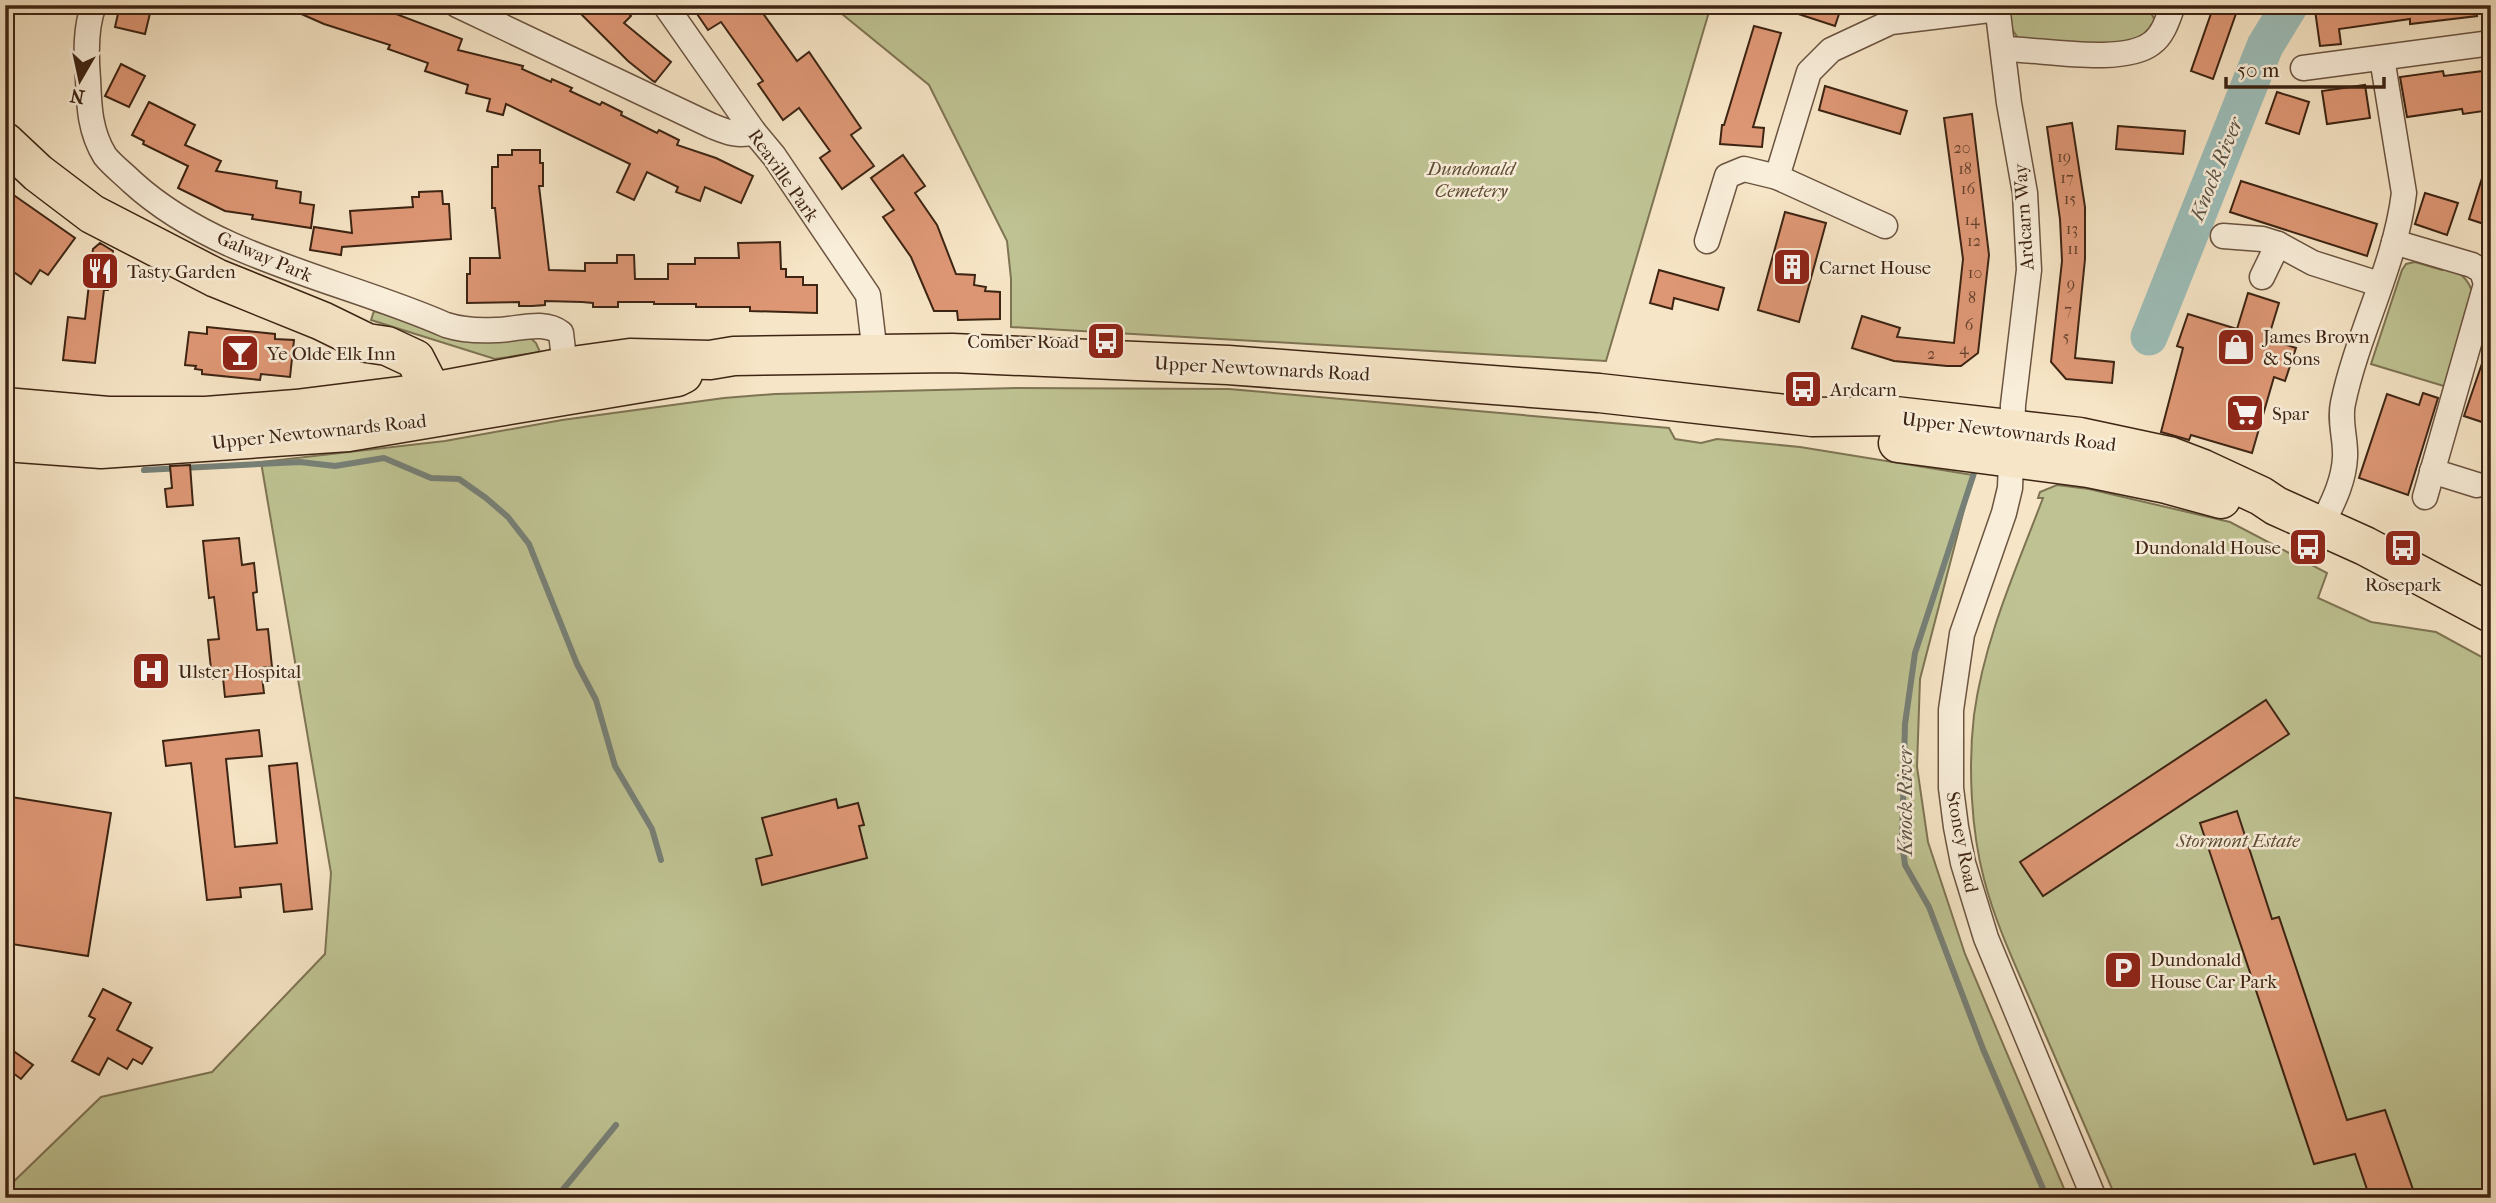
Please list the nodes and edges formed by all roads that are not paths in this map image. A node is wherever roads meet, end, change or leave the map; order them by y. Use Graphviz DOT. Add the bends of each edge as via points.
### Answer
graph roads {
  1 [pos="94,5"];
  2 [pos="457,5"];
  3 [pos="665,5"];
  4 [pos="2173,5"];
  5 [pos="1997,7"];
  6 [pos="1888,14"];
  7 [pos="2491,43"];
  8 [pos="2003,49"];
  9 [pos="2382,58"];
  10 [pos="2303,68"];
  11 [pos="754,132"];
  12 [pos="5,142"];
  13 [pos="1777,177"];
  14 [pos="1885,226"];
  15 [pos="2222,236"];
  16 [pos="1707,241"];
  17 [pos="2394,242"];
  18 [pos="2278,244"];
  19 [pos="2262,277"];
  20 [pos="2379,284"];
  21 [pos="364,342"];
  22 [pos="875,354"];
  23 [pos="710,360"];
  24 [pos="565,367"];
  25 [pos="490,380"];
  26 [pos="351,402"];
  27 [pos="434,405"];
  28 [pos="5,407"];
  29 [pos="5,442"];
  30 [pos="2011,444"];
  31 [pos="2432,471"];
  32 [pos="2477,485"];
  33 [pos="2425,497"];
  34 [pos="2321,527"];
  35 [pos="2491,613"];
  36 [pos="2094,1198"];
  1 -- 24 [label="street, Galway Park" via="87,62 90,124 106,157 145,193 192,224 263,258 446,325 497,330 555,328 561,333"];
  2 -- 11 [label="street" via="712,126 729,133"];
  3 -- 11 [label="street, Reaville Park"];
  4 -- 8 [label="street" via="2159,36 2136,51 2101,55"];
  5 -- 6 [label="street"];
  5 -- 8 [label="street, Ardcarn Way"];
  6 -- 13 [label="street" via="1831,50 1809,72"];
  7 -- 9 [label="street"];
  8 -- 30 [label="street, Ardcarn Way" via="2025,193 2029,270"];
  9 -- 10 [label="street"];
  9 -- 17 [label="street" via="2404,193"];
  11 -- 22 [label="street, Reaville Park" via="868,296"];
  12 -- 21 [label="highway" via="92,214 216,278"];
  13 -- 14 [label="street"];
  13 -- 16 [label="street" via="1744,169 1727,176"];
  15 -- 18 [label="street" via="2252,236"];
  17 -- 20 [label="street"];
  17 -- 31 [label="street" via="2472,265 2482,271 2486,284"];
  18 -- 19 [label="street"];
  18 -- 20 [label="street" via="2313,263"];
  20 -- 34 [label="street" via="2342,405 2345,456 2341,484"];
  21 -- 25 [label="highway" via="382,337 425,350"];
  21 -- 26 [label="highway" via="373,376 370,387"];
  21 -- 27 [label="highway" via="415,359"];
  22 -- 23 [label="highway, Upper Newtownards Road"];
  22 -- 30 [label="highway, Upper Newtownards Road" via="1009,355 1305,370 1599,393 1812,417 1895,416"];
  23 -- 24 [label="highway, Upper Newtownards Road" via="630,358"];
  23 -- 27 [label="highway, Upper Newtownards Road" via="677,377"];
  24 -- 25 [label="highway, Upper Newtownards Road"];
  25 -- 27 [label="highway, Upper Newtownards Road"];
  26 -- 27 [label="highway, Upper Newtownards Road"];
  26 -- 28 [label="highway, Upper Newtownards Road" via="206,416 120,416"];
  27 -- 29 [label="highway, Upper Newtownards Road" via="348,432 114,448"];
  30 -- 34 [label="highway, Upper Newtownards Road" via="2081,437 2169,456"];
  30 -- 36 [label="street, Stoney Road" via="2008,501 1969,613 1956,670 1951,788 1964,863 1986,938"];
  31 -- 32 [label="street"];
  31 -- 33 [label="street"];
  34 -- 35 [label="highway, Upper Newtownards Road"];
}
